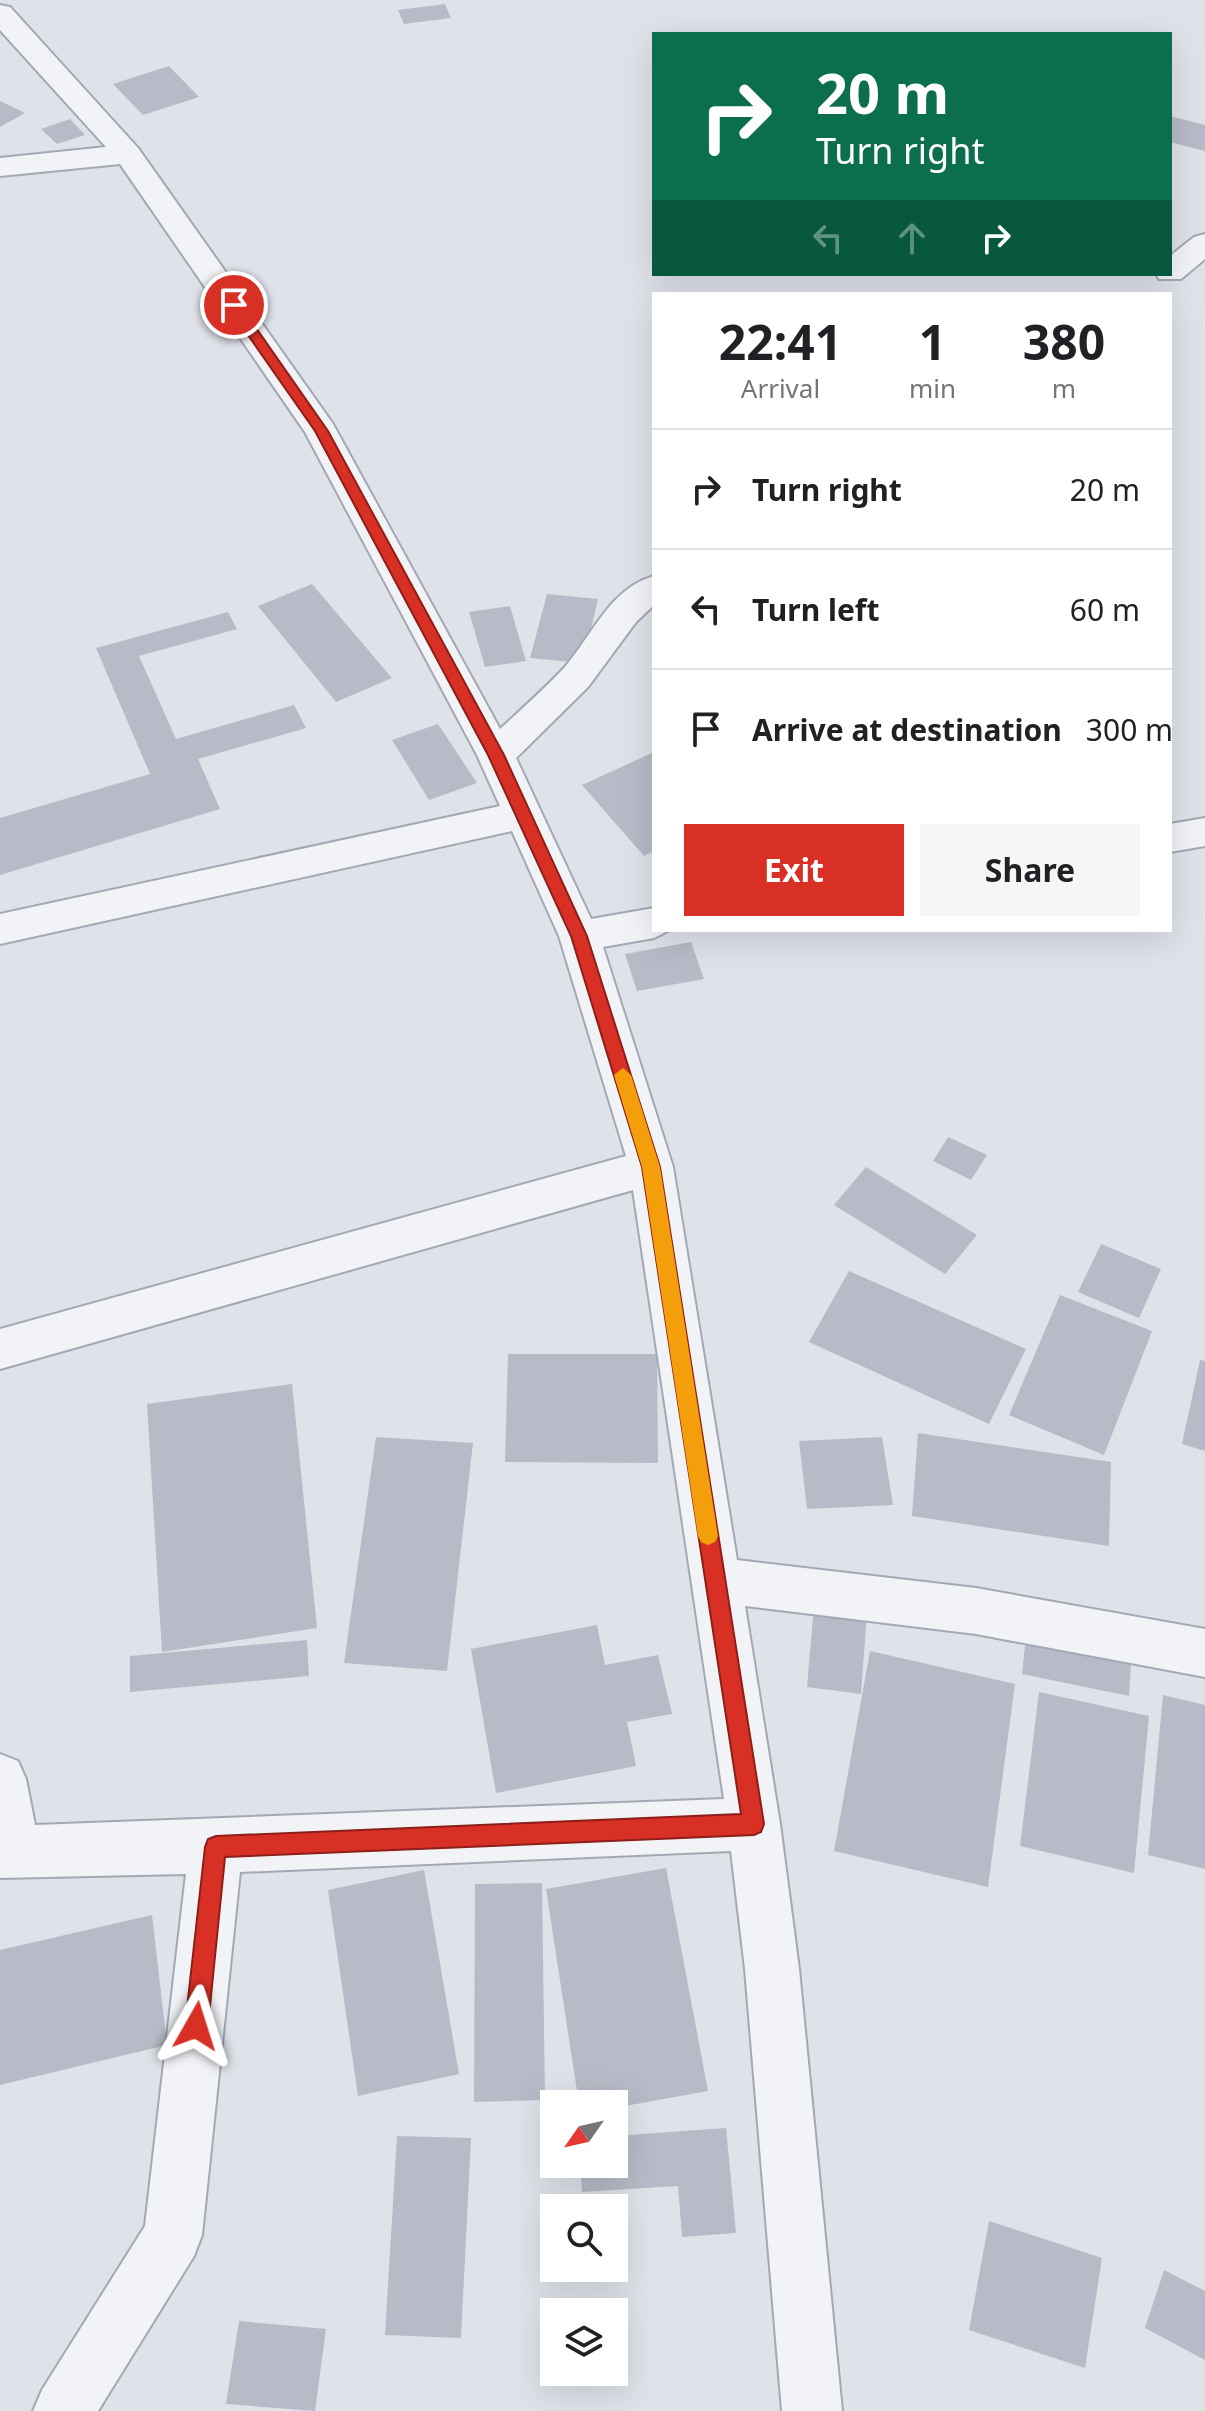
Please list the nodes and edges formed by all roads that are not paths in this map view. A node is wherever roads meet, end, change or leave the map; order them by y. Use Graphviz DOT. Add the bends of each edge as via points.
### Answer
graph roads {
  1 [pos="0,13"];
  2 [pos="128,154"];
  3 [pos="0,167"];
  4 [pos="1205,243"];
  5 [pos="1172,270"];
  6 [pos="652,589"];
  7 [pos="496,755"];
  8 [pos="521,815"];
  9 [pos="1205,832"];
  10 [pos="1172,838"];
  11 [pos="652,923"];
  12 [pos="0,929"];
  13 [pos="579,936"];
  14 [pos="651,1167"];
  15 [pos="0,1349"];
  16 [pos="715,1580"];
  17 [pos="1205,1653"];
  18 [pos="0,1779"];
  19 [pos="754,1824"];
  20 [pos="216,1847"];
  21 [pos="7,1852"];
  22 [pos="63,2411"];
  23 [pos="812,2411"];
  1 -- 2 [label="street"];
  2 -- 3 [label="street"];
  2 -- 7 [label="street" via="321,431"];
  4 -- 5 [label="street"];
  6 -- 7 [label="street" via="619,616 585,668"];
  7 -- 8 [label="street"];
  8 -- 12 [label="street"];
  8 -- 13 [label="street"];
  9 -- 10 [label="street"];
  11 -- 13 [label="street"];
  13 -- 14 [label="street"];
  14 -- 15 [label="street"];
  14 -- 16 [label="street"];
  16 -- 17 [label="street" via="976,1611"];
  16 -- 19 [label="street"];
  18 -- 21 [label="street"];
  19 -- 20 [label="street"];
  19 -- 23 [label="street"];
  20 -- 21 [label="street"];
  20 -- 22 [label="street" via="173,2235"];
}
